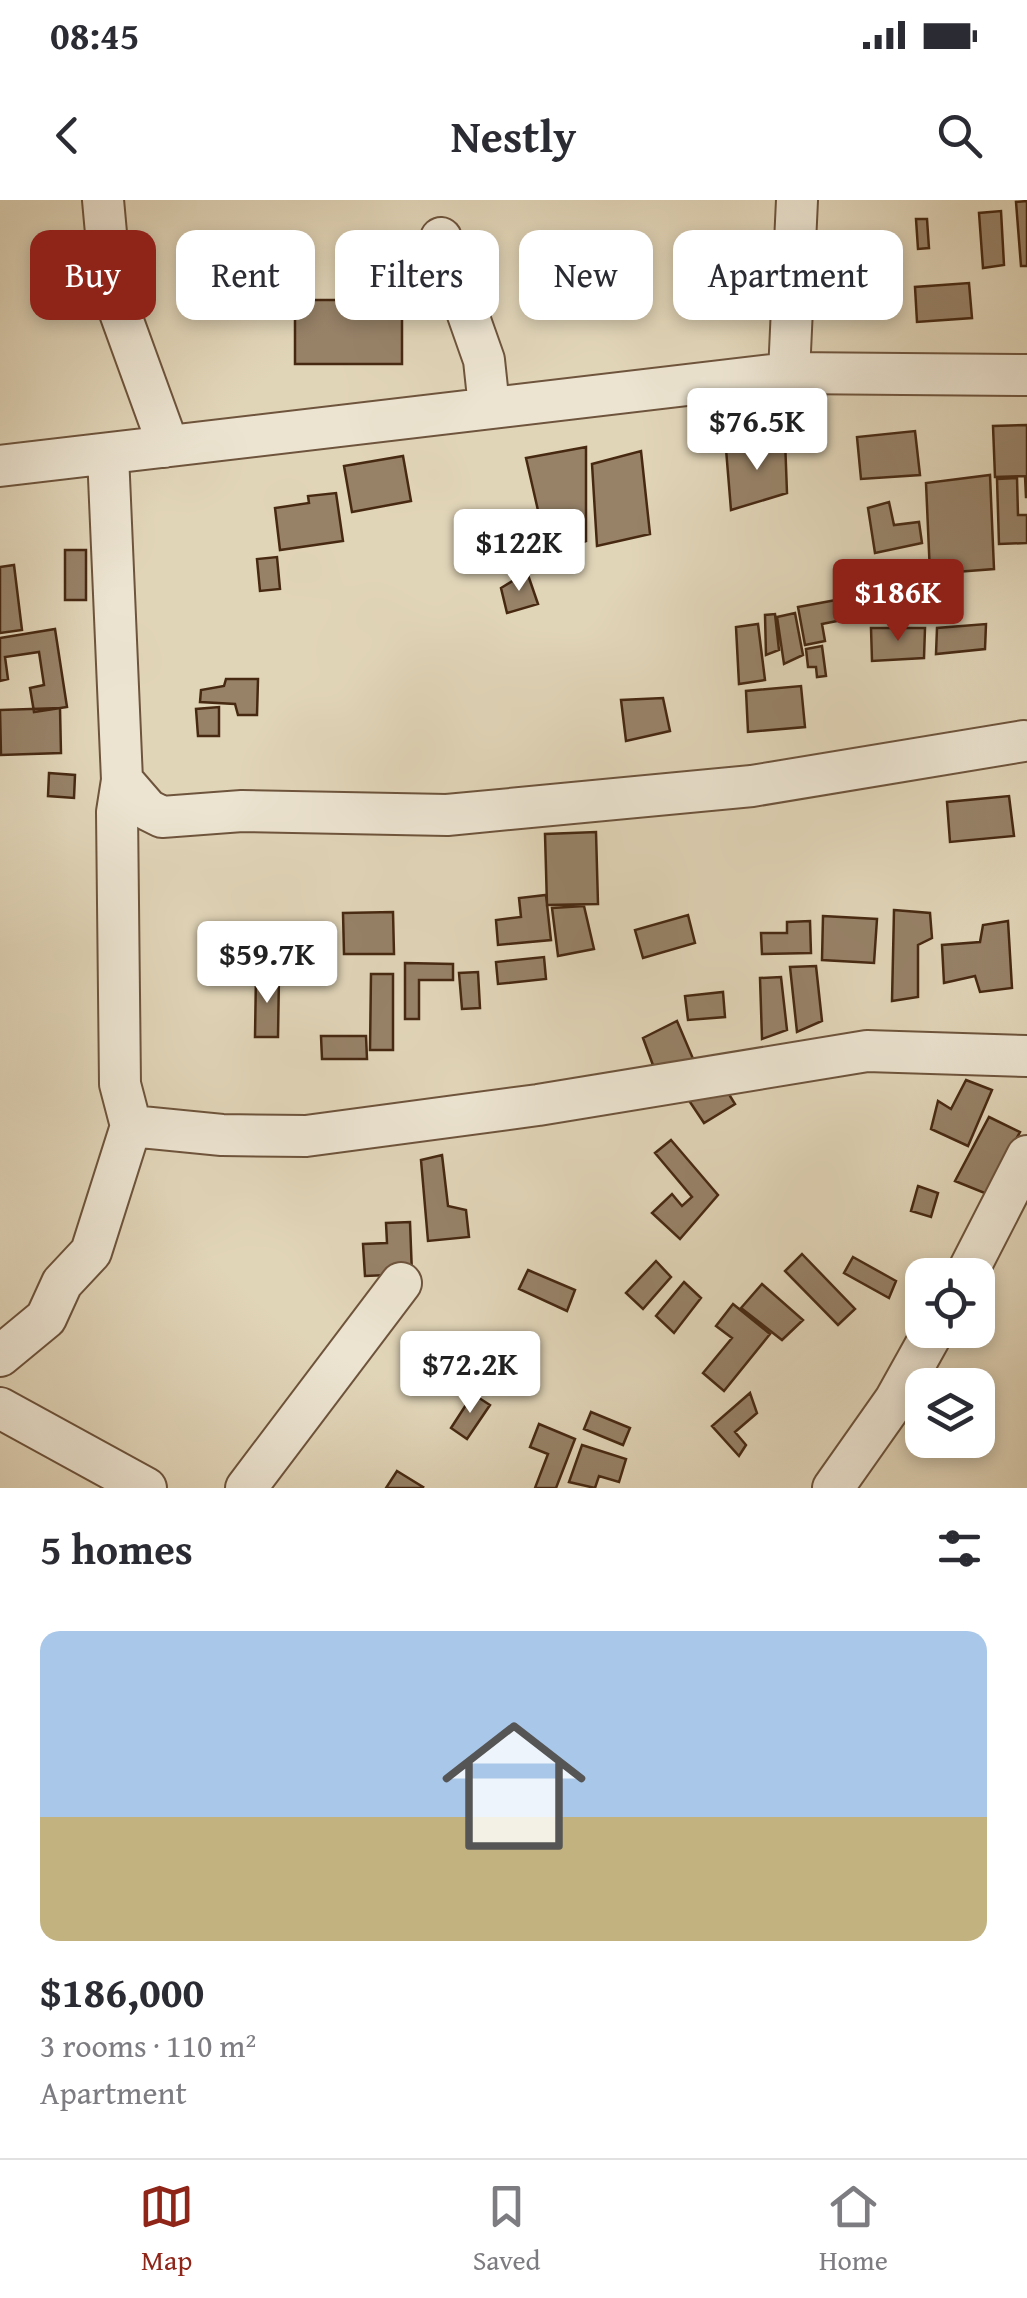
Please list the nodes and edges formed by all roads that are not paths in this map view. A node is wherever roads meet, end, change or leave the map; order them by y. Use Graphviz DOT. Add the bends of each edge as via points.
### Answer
graph roads {
  1 [pos="102,200"];
  2 [pos="797,200"];
  3 [pos="470,320"];
  4 [pos="789,373"];
  5 [pos="1027,375"];
  6 [pos="489,407"];
  7 [pos="164,447"];
  8 [pos="108,454"];
  9 [pos="0,466"];
  10 [pos="1024,741"];
  11 [pos="122,780"];
  12 [pos="1027,1056"];
  13 [pos="131,1126"];
  14 [pos="1027,1156"];
  15 [pos="975,1258"];
  16 [pos="401,1283"];
  17 [pos="924,1348"];
  18 [pos="0,1356"];
  19 [pos="0,1408"];
  20 [pos="146,1488"];
  21 [pos="246,1488"];
  22 [pos="833,1488"];
  1 -- 7 [label="street" via="111,288"];
  2 -- 4 [label="street"];
  3 -- 6 [label="street" via="484,360"];
  4 -- 5 [label="street"];
  4 -- 6 [label="street"];
  6 -- 7 [label="street"];
  7 -- 8 [label="street"];
  8 -- 9 [label="street"];
  8 -- 11 [label="street"];
  10 -- 11 [label="street" via="752,786 447,815 242,811 162,817"];
  11 -- 13 [label="street" via="118,1044"];
  12 -- 13 [label="street" via="867,1051 306,1136"];
  13 -- 18 [label="street" via="91,1252 62,1284 46,1318"];
  14 -- 15 [label="street"];
  16 -- 21 [label="street"];
  17 -- 22 [label="street"];
  19 -- 20 [label="street"];
}
